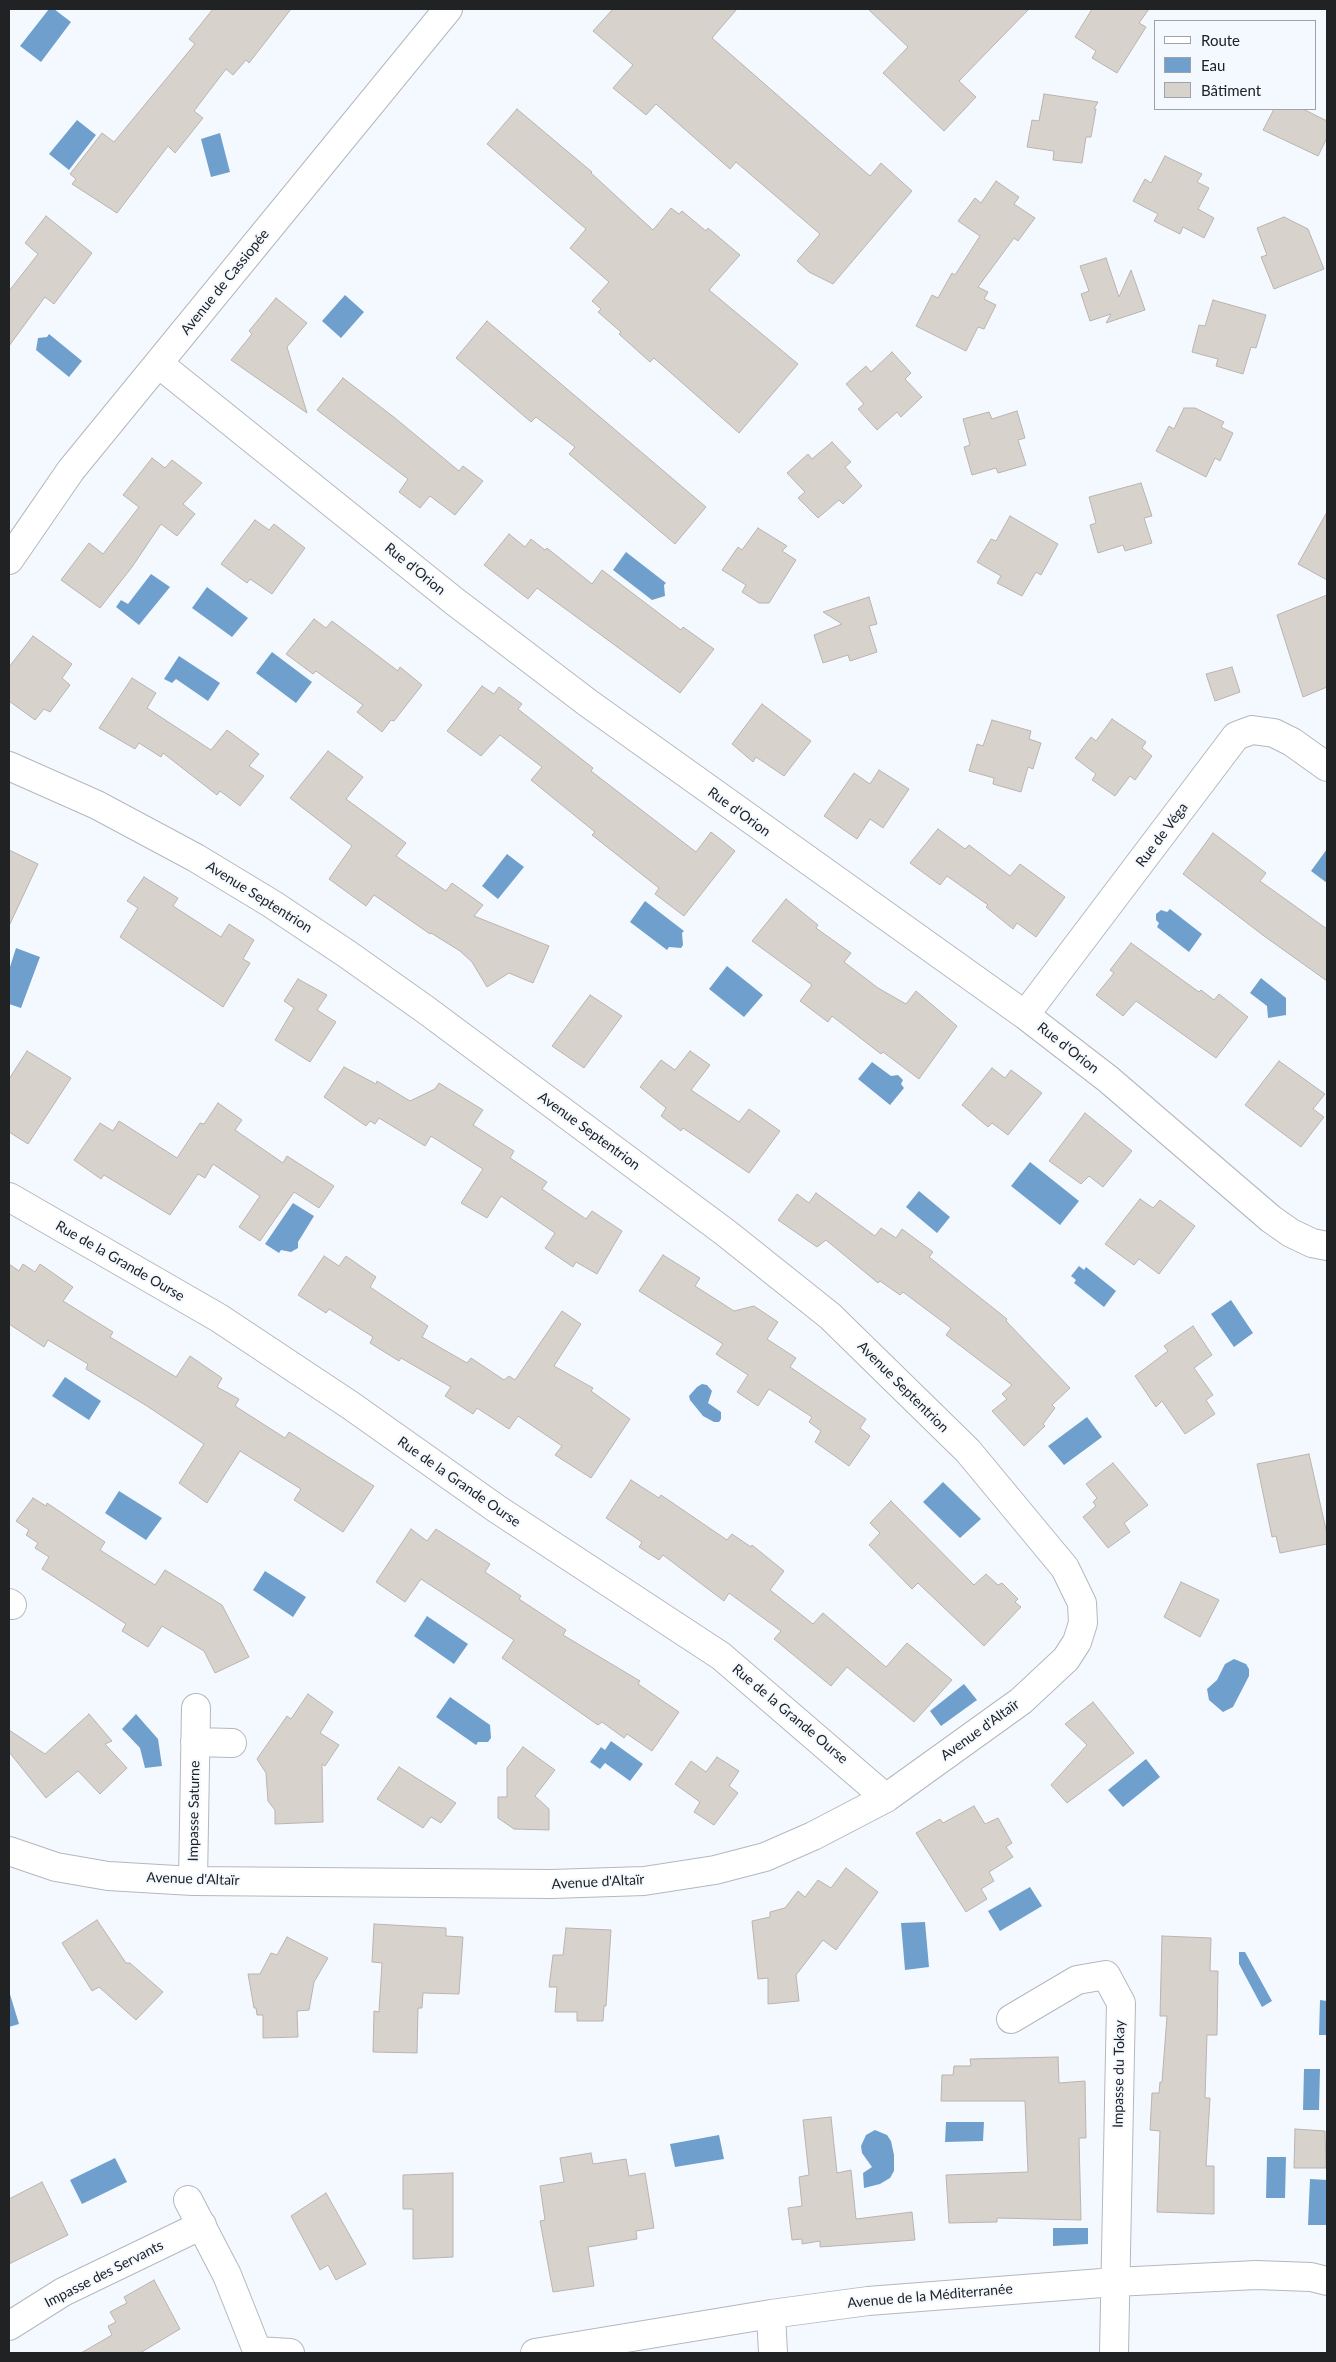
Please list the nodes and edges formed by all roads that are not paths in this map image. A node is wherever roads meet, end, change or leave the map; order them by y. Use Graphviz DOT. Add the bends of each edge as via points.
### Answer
graph roads {
  1 [pos="448,9"];
  2 [pos="159,364"];
  3 [pos="9,560"];
  4 [pos="9,766"];
  5 [pos="1327,767"];
  6 [pos="1025,1015"];
  7 [pos="9,1198"];
  8 [pos="1327,1246"];
  9 [pos="1082,1603"];
  10 [pos="196,1708"];
  11 [pos="195,1742"];
  12 [pos="232,1743"];
  13 [pos="886,1798"];
  14 [pos="9,1851"];
  15 [pos="193,1881"];
  16 [pos="1011,2019"];
  17 [pos="188,2200"];
  18 [pos="202,2225"];
  19 [pos="1327,2281"];
  20 [pos="1115,2282"];
  21 [pos="771,2314"];
  22 [pos="9,2326"];
  23 [pos="258,2352"];
  24 [pos="290,2353"];
  25 [pos="535,2353"];
  26 [pos="773,2353"];
  27 [pos="1114,2353"];
  1 -- 2 [label="street, Avenue de Cassiopée"];
  2 -- 3 [label="street, Avenue de Cassiopée" via="71,470"];
  2 -- 6 [label="street, Rue d'Orion" via="454,601 588,702"];
  4 -- 9 [label="street, Avenue Septentrion" via="97,805 196,858 272,904 426,1010 726,1233 830,1316 968,1451 1064,1568"];
  5 -- 6 [label="street, Rue de Véga" via="1274,733 1252,730 1236,736"];
  6 -- 8 [label="street, Rue d'Orion" via="1108,1079 1271,1219 1291,1233"];
  7 -- 13 [label="street, Rue de la Grande Ourse" via="220,1318 497,1509 721,1656"];
  9 -- 13 [label="street, Avenue d'Altaïr" via="1083,1623 1077,1642 1066,1659 1021,1701"];
  10 -- 11 [label="street, Impasse Saturne"];
  11 -- 12 [label="street, Impasse Saturne"];
  11 -- 15 [label="street, Impasse Saturne"];
  13 -- 15 [label="street, Avenue d'Altaïr" via="765,1857 715,1870 644,1880 550,1884"];
  14 -- 15 [label="street, Avenue d'Altaïr" via="56,1866 108,1876"];
  16 -- 20 [label="street, Impasse du Tokay" via="1077,1980 1106,1975 1121,2003"];
  17 -- 18 [label="street"];
  18 -- 22 [label="street, Impasse des Servants" via="63,2292"];
  18 -- 23 [label="street" via="227,2275"];
  19 -- 20 [label="street, Avenue de la Méditerranée" via="1311,2277 1256,2276"];
  20 -- 21 [label="street, Avenue de la Méditerranée" via="868,2301"];
  20 -- 27 [label="street"];
  21 -- 25 [label="street, Avenue de la Méditerranée"];
  21 -- 26 [label="street"];
  23 -- 24 [label="street"];
}
